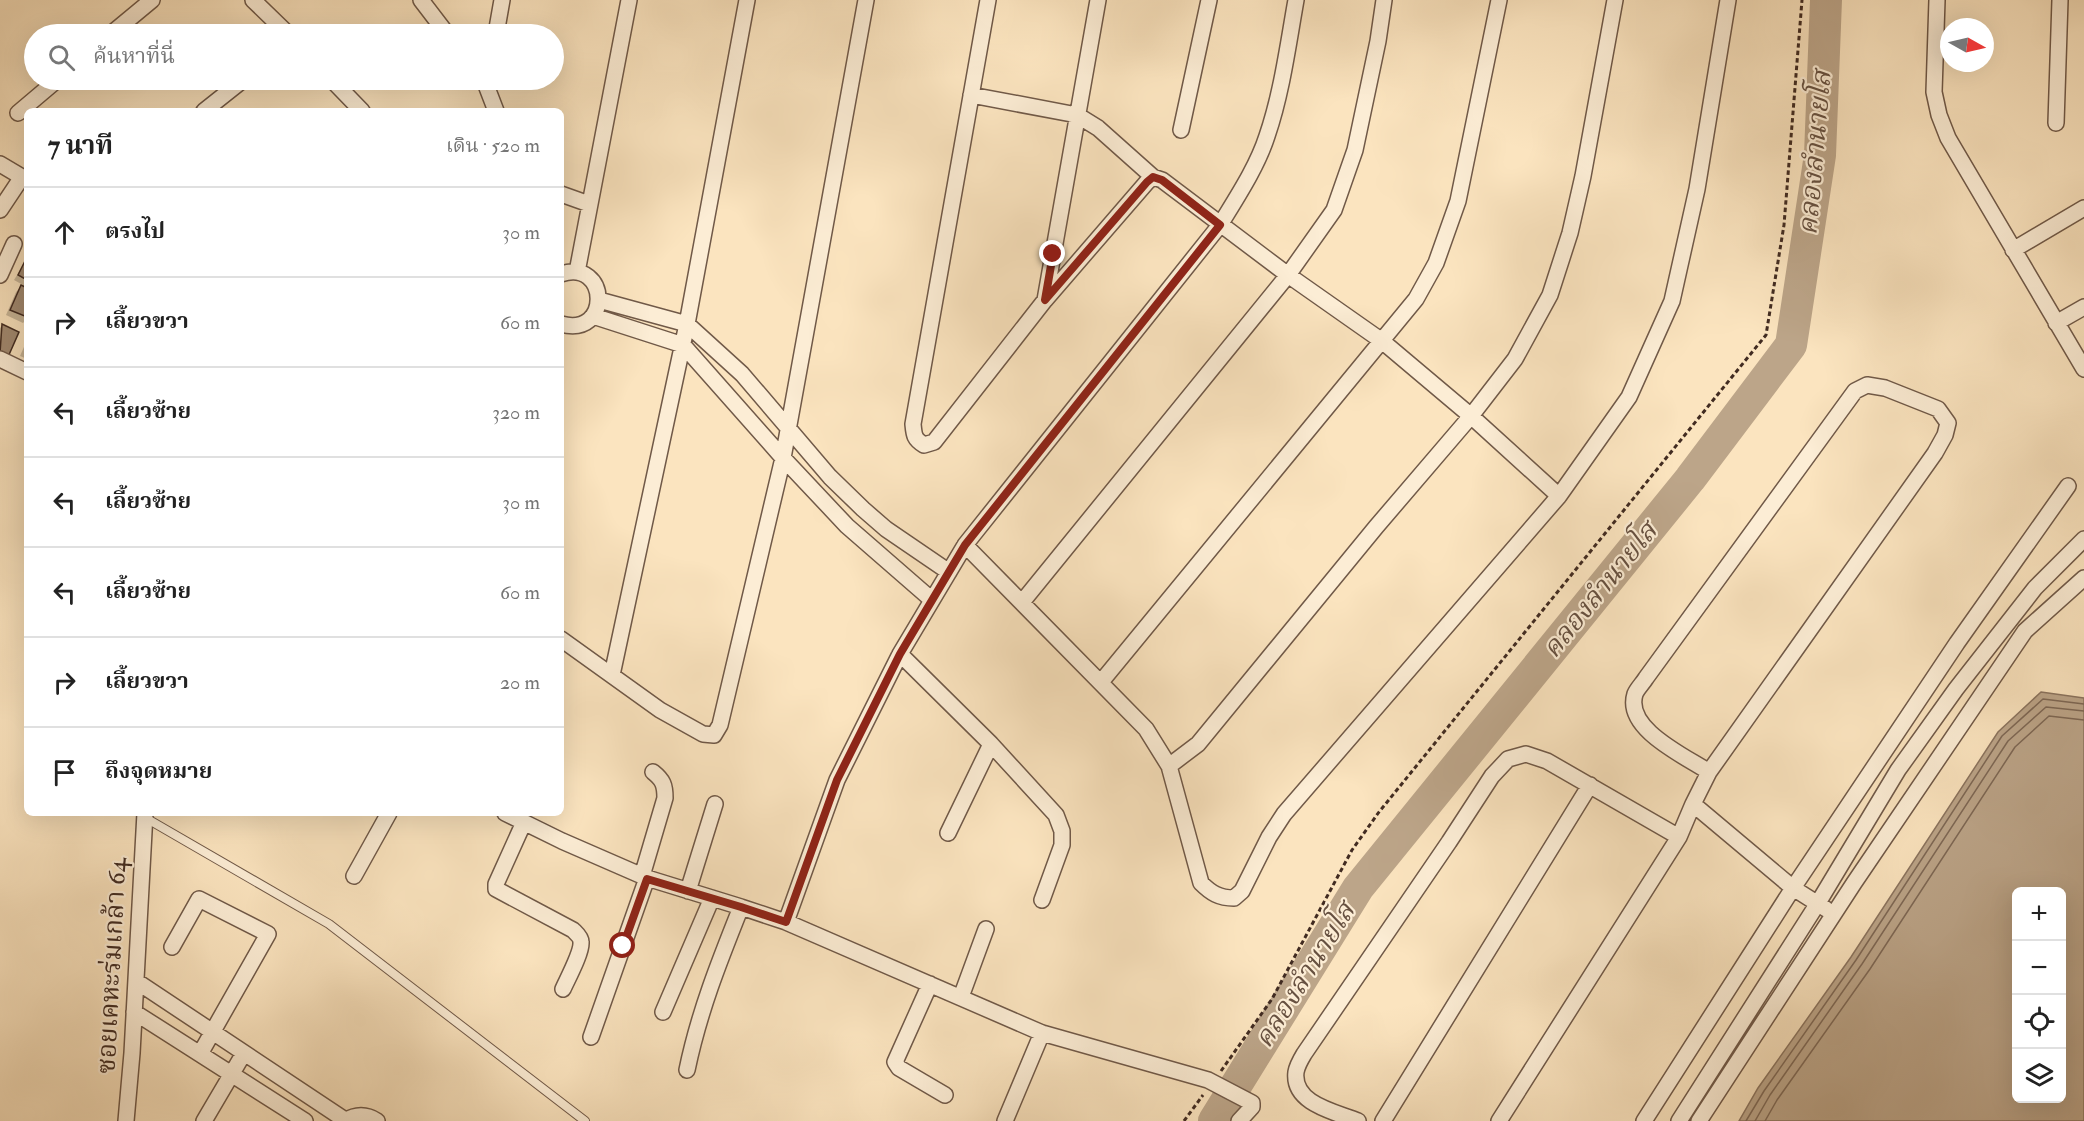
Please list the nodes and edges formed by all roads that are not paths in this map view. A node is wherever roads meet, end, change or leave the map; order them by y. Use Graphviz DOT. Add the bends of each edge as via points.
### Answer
graph roads {
  1 [pos="152,0"];
  2 [pos="253,0"];
  3 [pos="421,0"];
  4 [pos="502,0"];
  5 [pos="629,0"];
  6 [pos="747,0"];
  7 [pos="866,0"];
  8 [pos="988,0"];
  9 [pos="1098,0"];
  10 [pos="1209,0"];
  11 [pos="1296,0"];
  12 [pos="1384,0"];
  13 [pos="1499,0"];
  14 [pos="1614,0"];
  15 [pos="1728,0"];
  16 [pos="1937,0"];
  17 [pos="2060,0"];
  18 [pos="123,24"];
  19 [pos="278,24"];
  20 [pos="439,24"];
  21 [pos="498,24"];
  22 [pos="45,90"];
  23 [pos="230,90"];
  24 [pos="342,90"];
  25 [pos="488,90"];
  26 [pos="971,95"];
  27 [pos="208,108"];
  28 [pos="359,108"];
  29 [pos="495,108"];
  30 [pos="18,113"];
  31 [pos="1077,115"];
  32 [pos="2056,123"];
  33 [pos="1181,130"];
  34 [pos="0,164"];
  35 [pos="1153,177"];
  36 [pos="24,178"];
  37 [pos="564,195"];
  38 [pos="589,204"];
  39 [pos="2084,208"];
  40 [pos="0,210"];
  41 [pos="1220,225"];
  42 [pos="14,244"];
  43 [pos="2013,250"];
  44 [pos="577,272"];
  45 [pos="564,274"];
  46 [pos="0,275"];
  47 [pos="1288,275"];
  48 [pos="599,300"];
  49 [pos="1045,300"];
  50 [pos="2084,307"];
  51 [pos="593,316"];
  52 [pos="2056,323"];
  53 [pos="564,324"];
  54 [pos="687,324"];
  55 [pos="1382,341"];
  56 [pos="682,345"];
  57 [pos="0,359"];
  58 [pos="2084,369"];
  59 [pos="24,371"];
  60 [pos="1472,416"];
  61 [pos="789,427"];
  62 [pos="783,458"];
  63 [pos="2068,486"];
  64 [pos="1559,496"];
  65 [pos="2084,539"];
  66 [pos="965,545"];
  67 [pos="2062,562"];
  68 [pos="2084,571"];
  69 [pos="949,572"];
  70 [pos="2084,578"];
  71 [pos="932,600"];
  72 [pos="1023,602"];
  73 [pos="564,641"];
  74 [pos="900,654"];
  75 [pos="612,675"];
  76 [pos="1101,682"];
  77 [pos="991,744"];
  78 [pos="1169,766"];
  79 [pos="653,772"];
  80 [pos="1709,772"];
  81 [pos="1590,785"];
  82 [pos="716,804"];
  83 [pos="1693,804"];
  84 [pos="145,816"];
  85 [pos="147,816"];
  86 [pos="386,816"];
  87 [pos="511,816"];
  88 [pos="524,822"];
  89 [pos="948,833"];
  90 [pos="1678,837"];
  91 [pos="354,876"];
  92 [pos="645,877"];
  93 [pos="1793,888"];
  94 [pos="688,891"];
  95 [pos="712,898"];
  96 [pos="1042,900"];
  97 [pos="1818,903"];
  98 [pos="741,907"];
  99 [pos="1834,915"];
  100 [pos="786,922"];
  101 [pos="986,929"];
  102 [pos="172,947"];
  103 [pos="136,981"];
  104 [pos="930,984"];
  105 [pos="563,989"];
  106 [pos="961,998"];
  107 [pos="134,1012"];
  108 [pos="663,1012"];
  109 [pos="213,1032"];
  110 [pos="1042,1033"];
  111 [pos="591,1036"];
  112 [pos="244,1053"];
  113 [pos="200,1054"];
  114 [pos="687,1070"];
  115 [pos="231,1074"];
  116 [pos="945,1095"];
  117 [pos="319,1103"];
  118 [pos="126,1121"];
  119 [pos="204,1121"];
  120 [pos="306,1121"];
  121 [pos="345,1121"];
  122 [pos="377,1121"];
  123 [pos="585,1121"];
  124 [pos="1005,1121"];
  125 [pos="1239,1121"];
  126 [pos="1358,1121"];
  127 [pos="1383,1121"];
  128 [pos="1499,1121"];
  129 [pos="1644,1121"];
  130 [pos="1679,1121"];
  131 [pos="1699,1121"];
  1 -- 18 [label="street"];
  2 -- 19 [label="street"];
  3 -- 20 [label="street"];
  4 -- 21 [label="street"];
  5 -- 38 [label="street"];
  6 -- 54 [label="street"];
  7 -- 61 [label="street"];
  8 -- 26 [label="street"];
  9 -- 31 [label="street"];
  10 -- 33 [label="street"];
  11 -- 41 [label="street" via="1267,137"];
  12 -- 47 [label="street" via="1355,150 1334,210"];
  13 -- 55 [label="street" via="1458,201 1436,263 1416,299"];
  14 -- 60 [label="street" via="1583,176 1550,295 1515,358"];
  15 -- 64 [label="street" via="1697,189 1672,301 1629,397"];
  16 -- 43 [label="street" via="1934,92 1939,115 1948,138"];
  17 -- 32 [label="street"];
  22 -- 30 [label="street"];
  23 -- 27 [label="street"];
  24 -- 28 [label="street"];
  25 -- 29 [label="street"];
  26 -- 31 [label="street"];
  26 -- 49 [label="street" via="913,424 918,441 924,445 934,442"];
  31 -- 35 [label="street" via="1098,128"];
  31 -- 49 [label="street"];
  34 -- 36 [label="street"];
  35 -- 41 [label="street"];
  35 -- 49 [label="street"];
  36 -- 40 [label="street"];
  37 -- 38 [label="street"];
  38 -- 44 [label="street"];
  39 -- 43 [label="street"];
  41 -- 47 [label="street"];
  41 -- 66 [label="street"];
  42 -- 46 [label="street"];
  43 -- 52 [label="street"];
  44 -- 45 [label="street"];
  44 -- 48 [label="street" via="593,282"];
  47 -- 55 [label="street"];
  47 -- 72 [label="street"];
  48 -- 51 [label="street"];
  48 -- 54 [label="street"];
  50 -- 52 [label="street"];
  51 -- 53 [label="street" via="579,325"];
  51 -- 56 [label="street"];
  52 -- 58 [label="street"];
  54 -- 56 [label="street"];
  54 -- 61 [label="street" via="742,374"];
  55 -- 60 [label="street"];
  55 -- 76 [label="street"];
  56 -- 62 [label="street"];
  56 -- 75 [label="street"];
  57 -- 59 [label="street"];
  60 -- 64 [label="street"];
  60 -- 78 [label="street" via="1198,744"];
  61 -- 62 [label="street"];
  61 -- 69 [label="street" via="830,477 863,509"];
  62 -- 71 [label="street" via="847,526"];
  62 -- 75 [label="street" via="720,725 714,735 703,734 660,710"];
  63 -- 93 [label="street"];
  64 -- 78 [label="street" via="1284,814 1242,891 1234,898 1212,893 1201,883"];
  65 -- 67 [label="street"];
  66 -- 69 [label="street"];
  66 -- 72 [label="street"];
  67 -- 68 [label="street"];
  67 -- 97 [label="street" via="2035,588 1898,770"];
  69 -- 71 [label="street"];
  70 -- 99 [label="street" via="2025,631"];
  71 -- 74 [label="street"];
  72 -- 76 [label="street"];
  73 -- 75 [label="street"];
  74 -- 77 [label="street"];
  74 -- 100 [label="street" via="837,780"];
  76 -- 78 [label="street" via="1146,729"];
  77 -- 89 [label="street"];
  77 -- 96 [label="street" via="1056,814 1062,831 1062,845"];
  79 -- 92 [label="street" via="665,786 665,798"];
  80 -- 80 [label="street" via="1935,453 1948,423 1938,409 1885,388 1867,385 1855,391 1635,695 1635,715 1647,731"];
  80 -- 83 [label="street"];
  81 -- 90 [label="street"];
  81 -- 126 [label="street" via="1526,754 1508,759 1492,776 1296,1071 1302,1095"];
  81 -- 127 [label="street"];
  82 -- 94 [label="street"];
  83 -- 90 [label="street"];
  83 -- 93 [label="street"];
  84 -- 103 [label="street, ซอยเคหะร่มเกล้า 64"];
  85 -- 123 [label="lane" via="329,924"];
  86 -- 91 [label="street"];
  87 -- 88 [label="street"];
  88 -- 92 [label="street"];
  88 -- 105 [label="street" via="496,889 579,936 579,951"];
  90 -- 128 [label="street"];
  92 -- 94 [label="street"];
  92 -- 111 [label="street"];
  93 -- 97 [label="street"];
  93 -- 129 [label="street"];
  94 -- 95 [label="street"];
  95 -- 98 [label="street"];
  95 -- 108 [label="street"];
  97 -- 99 [label="street"];
  97 -- 130 [label="street"];
  98 -- 100 [label="street"];
  98 -- 114 [label="street" via="706,995"];
  99 -- 131 [label="street"];
  100 -- 104 [label="street"];
  101 -- 106 [label="street"];
  102 -- 109 [label="street" via="199,899 268,934"];
  103 -- 107 [label="street, ซอยเคหะร่มเกล้า 64"];
  103 -- 109 [label="street"];
  104 -- 106 [label="street"];
  104 -- 116 [label="street" via="895,1062"];
  106 -- 110 [label="street"];
  107 -- 113 [label="street"];
  107 -- 118 [label="street, ซอยเคหะร่มเกล้า 64"];
  109 -- 112 [label="street"];
  109 -- 113 [label="street"];
  110 -- 124 [label="street"];
  110 -- 125 [label="street" via="1211,1082 1250,1101 1252,1107"];
  112 -- 115 [label="street"];
  112 -- 117 [label="street"];
  113 -- 115 [label="street"];
  115 -- 119 [label="street"];
  115 -- 120 [label="street"];
  117 -- 120 [label="street"];
  117 -- 121 [label="street"];
  121 -- 122 [label="street" via="361,1115"];
}
